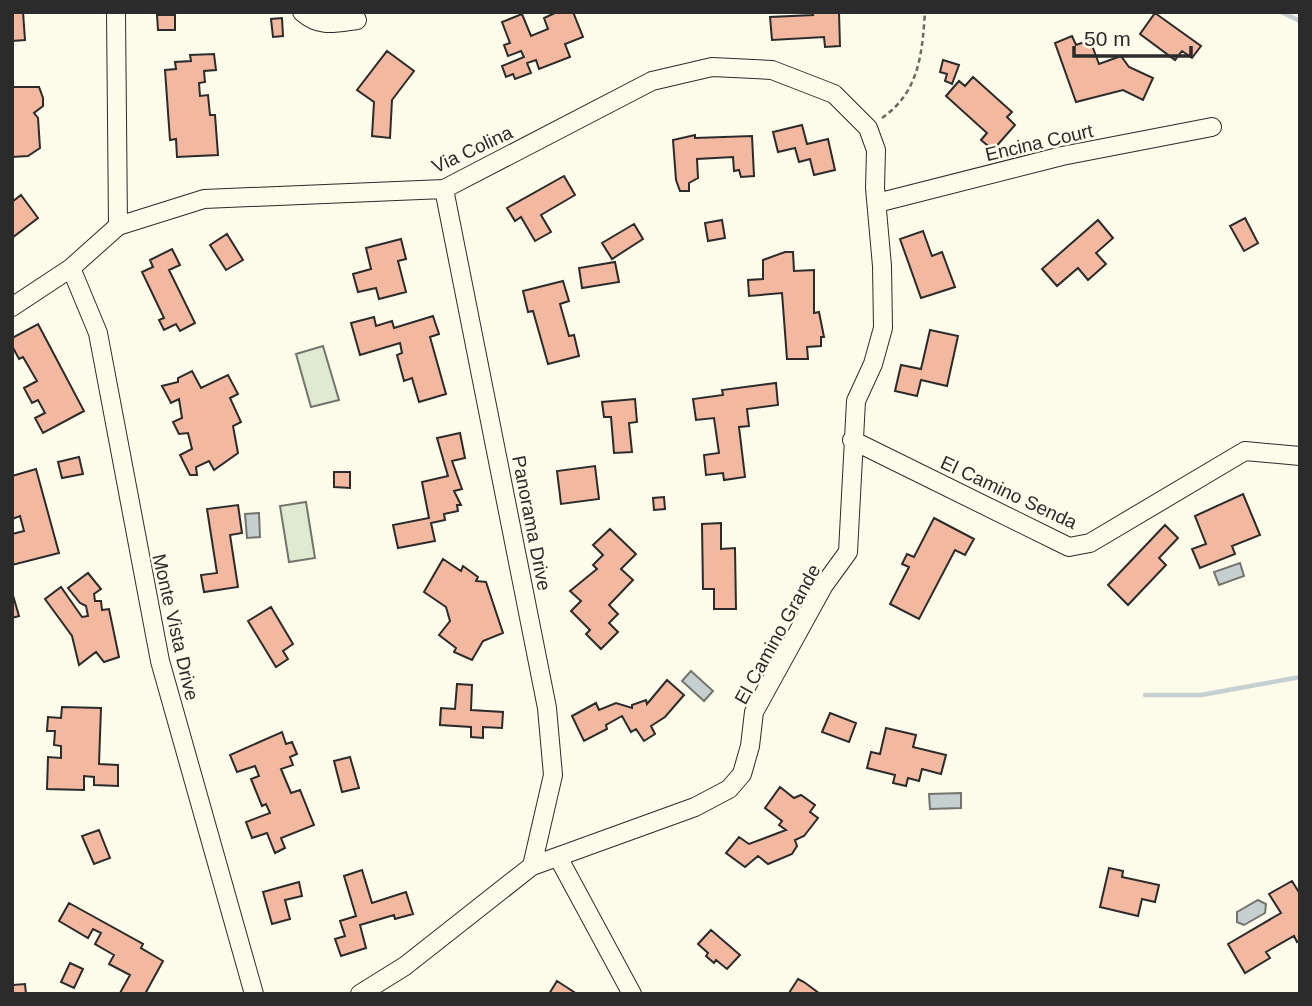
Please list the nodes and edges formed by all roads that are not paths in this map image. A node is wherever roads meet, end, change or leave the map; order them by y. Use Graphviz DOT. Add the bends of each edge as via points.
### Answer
graph roads {
  1 [pos="116,12"];
  2 [pos="302,12"];
  3 [pos="357,20"];
  4 [pos="1212,127"];
  5 [pos="444,189"];
  6 [pos="877,203"];
  7 [pos="118,226"];
  8 [pos="71,268"];
  9 [pos="12,307"];
  10 [pos="852,440"];
  11 [pos="1300,456"];
  12 [pos="558,857"];
  13 [pos="533,866"];
  14 [pos="254,994"];
  15 [pos="360,994"];
  16 [pos="632,994"];
  1 -- 7 [label="street"];
  2 -- 3 [label="street" via="326,25"];
  4 -- 6 [label="street, Encina Court" via="1062,156"];
  5 -- 6 [label="street, Via Colina" via="652,81 712,67 772,70 834,94 868,128 876,150"];
  5 -- 7 [label="street, Via Colina" via="204,199"];
  5 -- 13 [label="street, Panorama Drive" via="547,708 553,775"];
  6 -- 10 [label="street, El Camino Grande" via="883,328 856,401"];
  7 -- 8 [label="street, Via Colina"];
  8 -- 9 [label="street, Via Colina"];
  8 -- 14 [label="street, Monte Vista Drive" via="98,333 160,661"];
  10 -- 11 [label="street, El Camino Senda" via="1069,547 1090,543 1245,451"];
  10 -- 12 [label="street, El Camino Grande" via="848,552 824,585 754,712 741,774 729,789 695,807"];
  12 -- 13 [label="street, El Camino Grande"];
  12 -- 16 [label="street"];
  13 -- 15 [label="street, El Camino Grande" via="405,966"];
}
